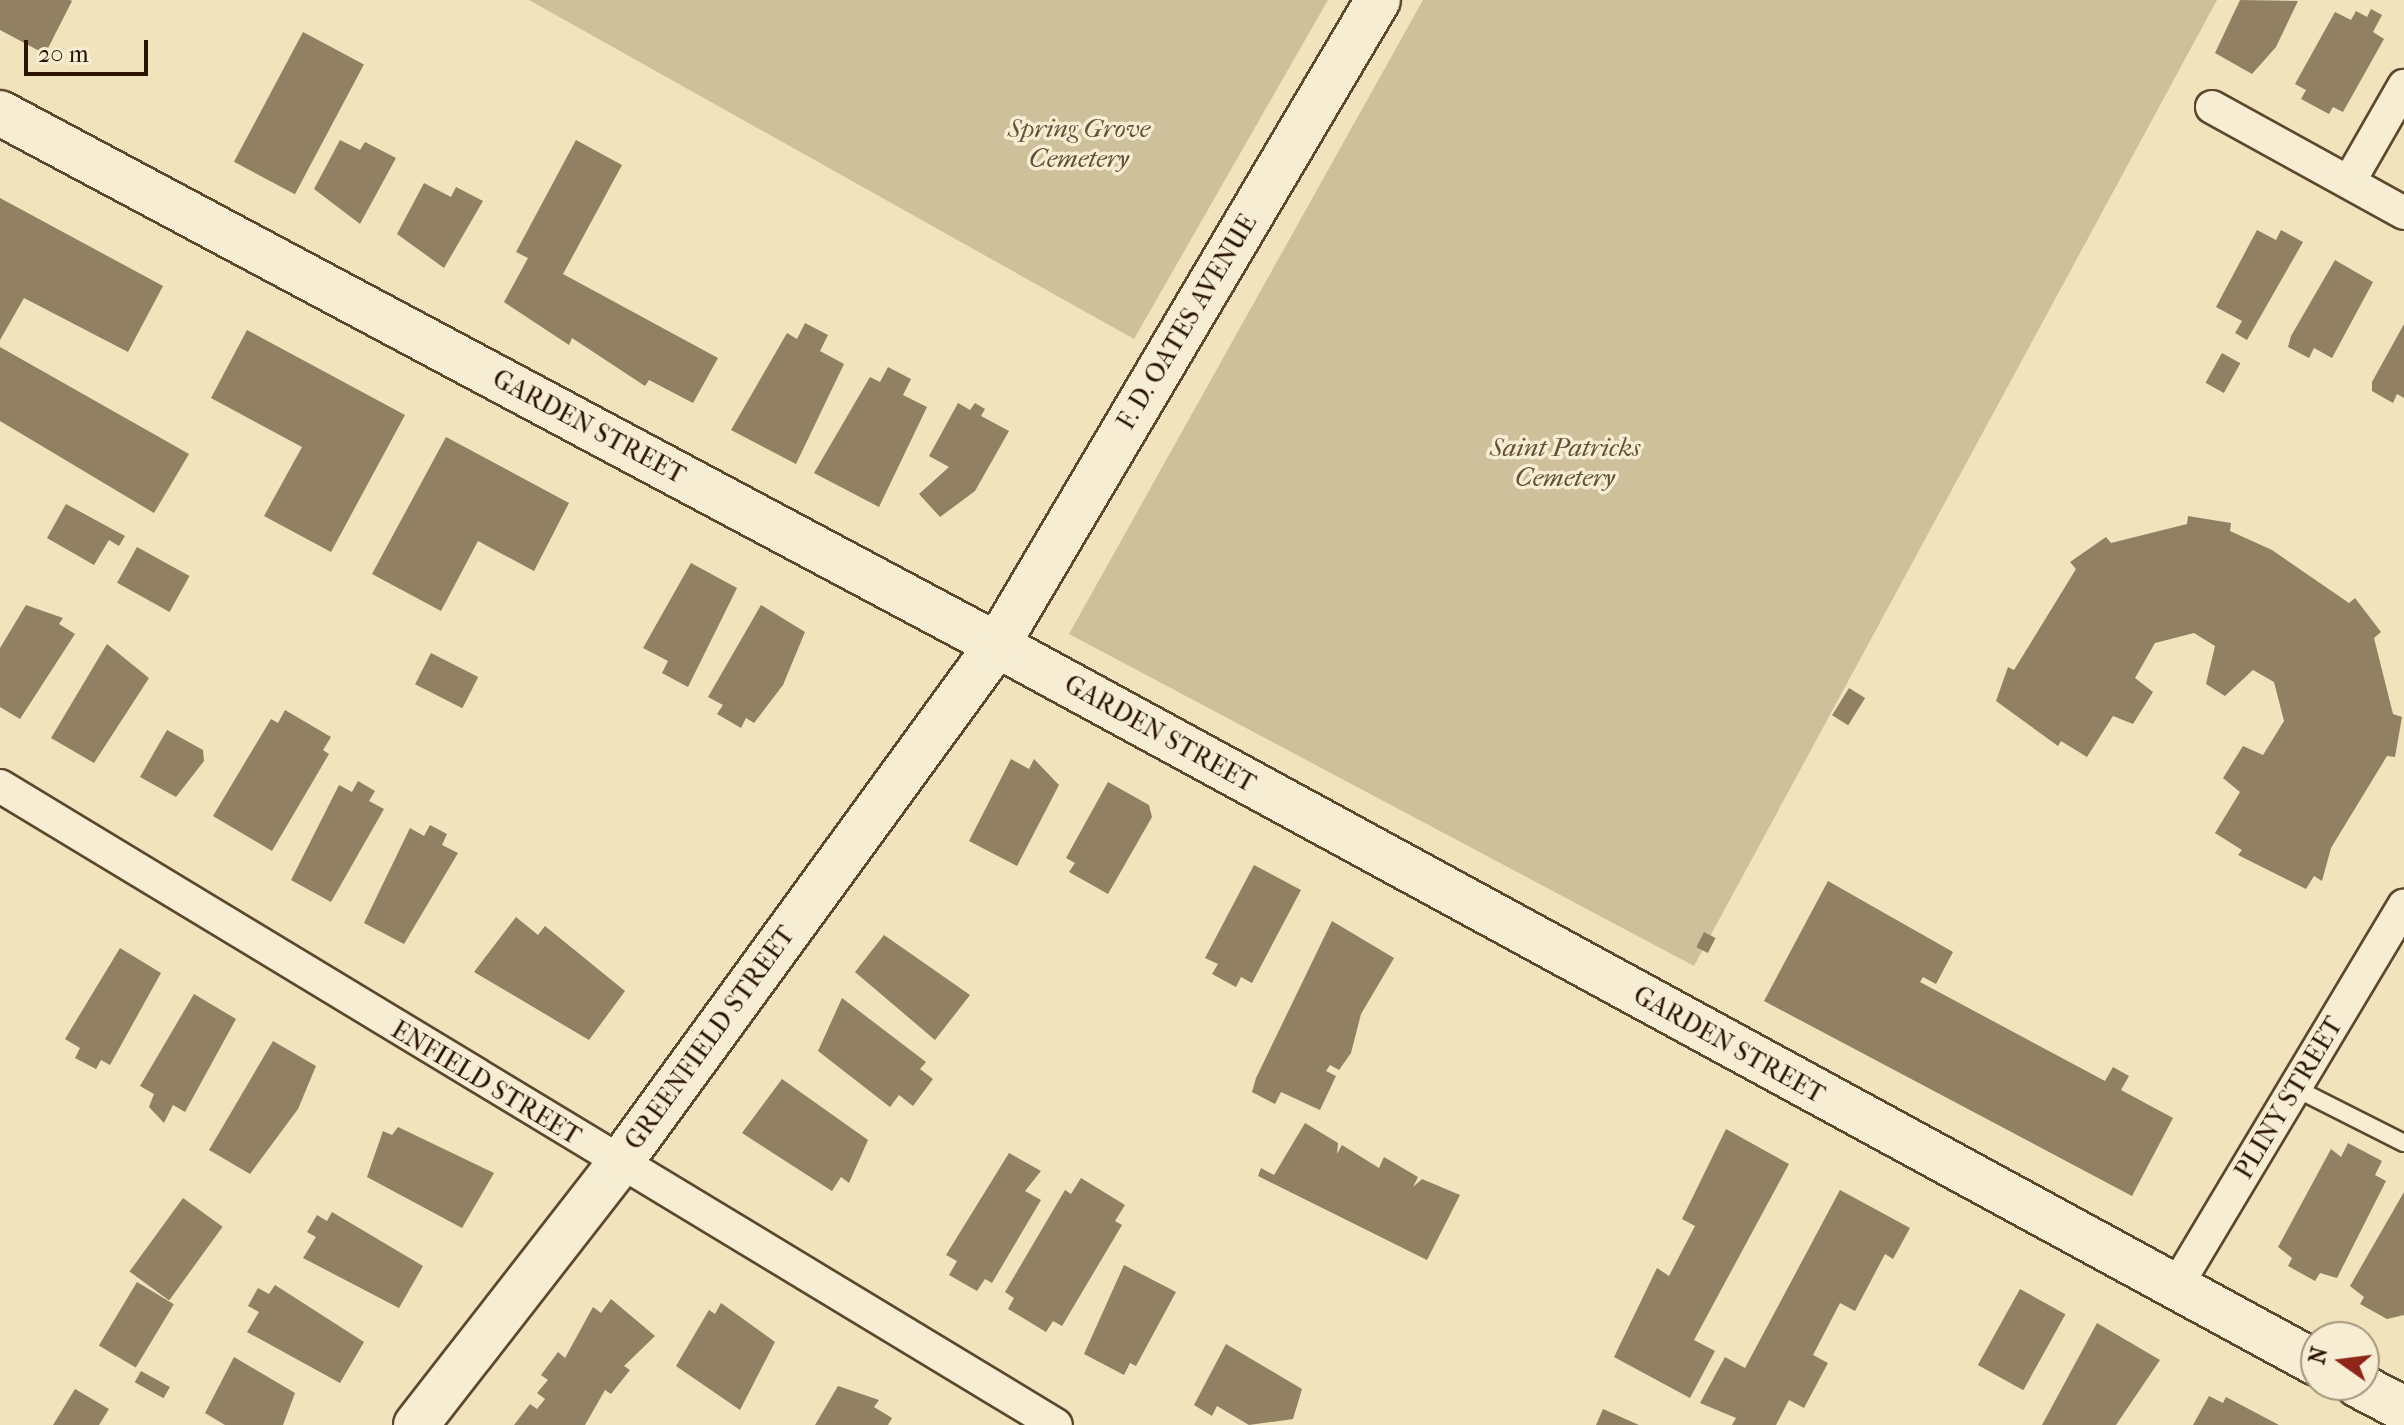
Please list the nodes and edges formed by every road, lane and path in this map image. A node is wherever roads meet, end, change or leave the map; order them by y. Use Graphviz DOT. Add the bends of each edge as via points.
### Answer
graph roads {
  1 [pos="1378,0"];
  2 [pos="2404,86"];
  3 [pos="2212,107"];
  4 [pos="0,113"];
  5 [pos="2349,182"];
  6 [pos="2404,213"];
  7 [pos="997,645"];
  8 [pos="0,786"];
  9 [pos="2404,906"];
  10 [pos="2295,1088"];
  11 [pos="2404,1143"];
  12 [pos="619,1164"];
  13 [pos="2174,1290"];
  14 [pos="2300,1355"];
  15 [pos="2380,1396"];
  16 [pos="2404,1409"];
  17 [pos="416,1425"];
  18 [pos="1056,1425"];
  1 -- 7 [label="street, F. D. OATES AVENUE"];
  2 -- 5 [label="street"];
  3 -- 5 [label="street"];
  4 -- 7 [label="street, GARDEN STREET"];
  5 -- 6 [label="street"];
  7 -- 12 [label="street, GREENFIELD STREET"];
  7 -- 13 [label="street, GARDEN STREET"];
  8 -- 12 [label="street, ENFIELD STREET"];
  9 -- 10 [label="street, PLINY STREET"];
  10 -- 11 [label="lane"];
  10 -- 13 [label="street, PLINY STREET"];
  12 -- 17 [label="street, GREENFIELD STREET"];
  12 -- 18 [label="street, ENFIELD STREET"];
  13 -- 14 [label="street, GARDEN STREET"];
  15 -- 16 [label="street"];
}
